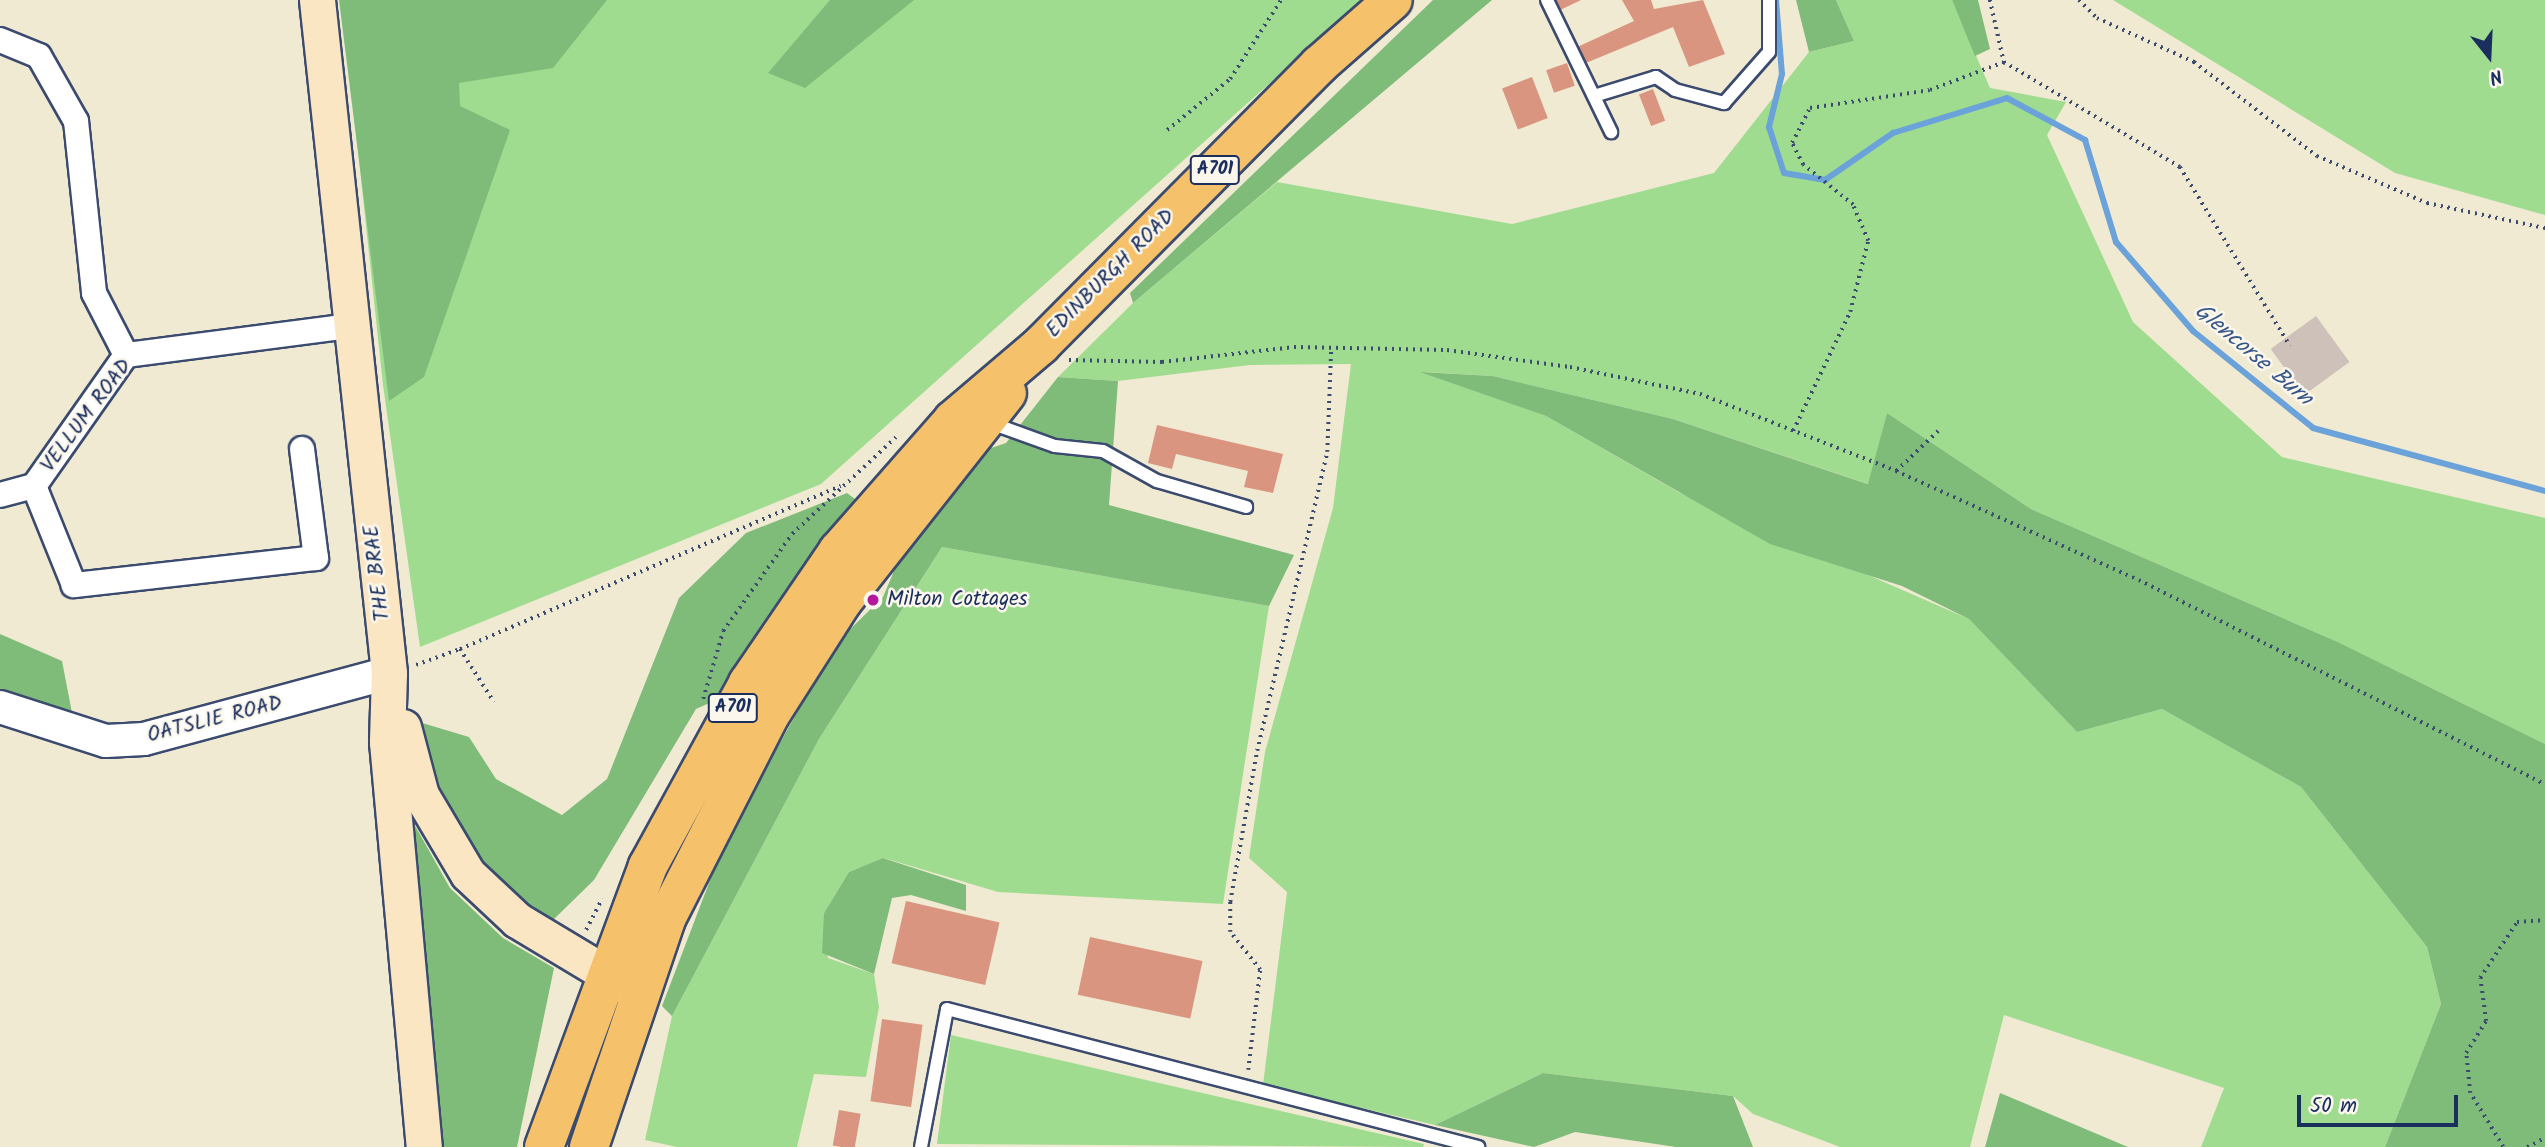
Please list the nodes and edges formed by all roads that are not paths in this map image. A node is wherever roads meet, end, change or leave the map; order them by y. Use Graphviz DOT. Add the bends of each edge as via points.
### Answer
graph roads {
  1 [pos="317,0"];
  2 [pos="1393,0"];
  3 [pos="1547,0"];
  4 [pos="1769,0"];
  5 [pos="0,40"];
  6 [pos="1594,96"];
  7 [pos="1611,132"];
  8 [pos="349,326"];
  9 [pos="1041,345"];
  10 [pos="127,355"];
  11 [pos="987,421"];
  12 [pos="302,449"];
  13 [pos="34,486"];
  14 [pos="0,495"];
  15 [pos="1245,507"];
  16 [pos="390,673"];
  17 [pos="0,707"];
  18 [pos="604,973"];
  19 [pos="637,992"];
  20 [pos="546,1142"];
  21 [pos="596,1146"];
  22 [pos="424,1147"];
  23 [pos="921,1147"];
  24 [pos="1478,1147"];
  1 -- 8 [label="main road, THE BRAE"];
  2 -- 9 [label="main road, EDINBURGH ROAD / A701" via="1320,65"];
  3 -- 6 [label="lane"];
  4 -- 6 [label="lane" via="1769,52 1724,103 1675,90 1656,77"];
  5 -- 10 [label="street" via="39,56 76,121 94,293"];
  6 -- 7 [label="lane"];
  8 -- 10 [label="street, VELLUM ROAD"];
  8 -- 16 [label="main road, THE BRAE"];
  9 -- 11 [label="main road, A701"];
  9 -- 18 [label="main road, A701" via="953,420 838,551 787,623 684,795"];
  10 -- 13 [label="street, VELLUM ROAD"];
  11 -- 15 [label="lane" via="1055,446 1104,451 1157,481"];
  11 -- 19 [label="main road, A701" via="842,601 800,664 666,919"];
  12 -- 13 [label="street, VELLUM ROAD" via="316,558 74,585"];
  13 -- 14 [label="street"];
  16 -- 17 [label="street, OATSLIE ROAD" via="144,739 106,740"];
  16 -- 18 [label="main road" via="421,795 449,848 491,899"];
  16 -- 22 [label="main road, THE BRAE" via="387,742"];
  18 -- 19 [label="main road"];
  18 -- 20 [label="main road, A701"];
  19 -- 21 [label="main road, A701"];
  20 -- 21 [label="lane"];
  23 -- 24 [label="lane" via="947,1009"];
}
